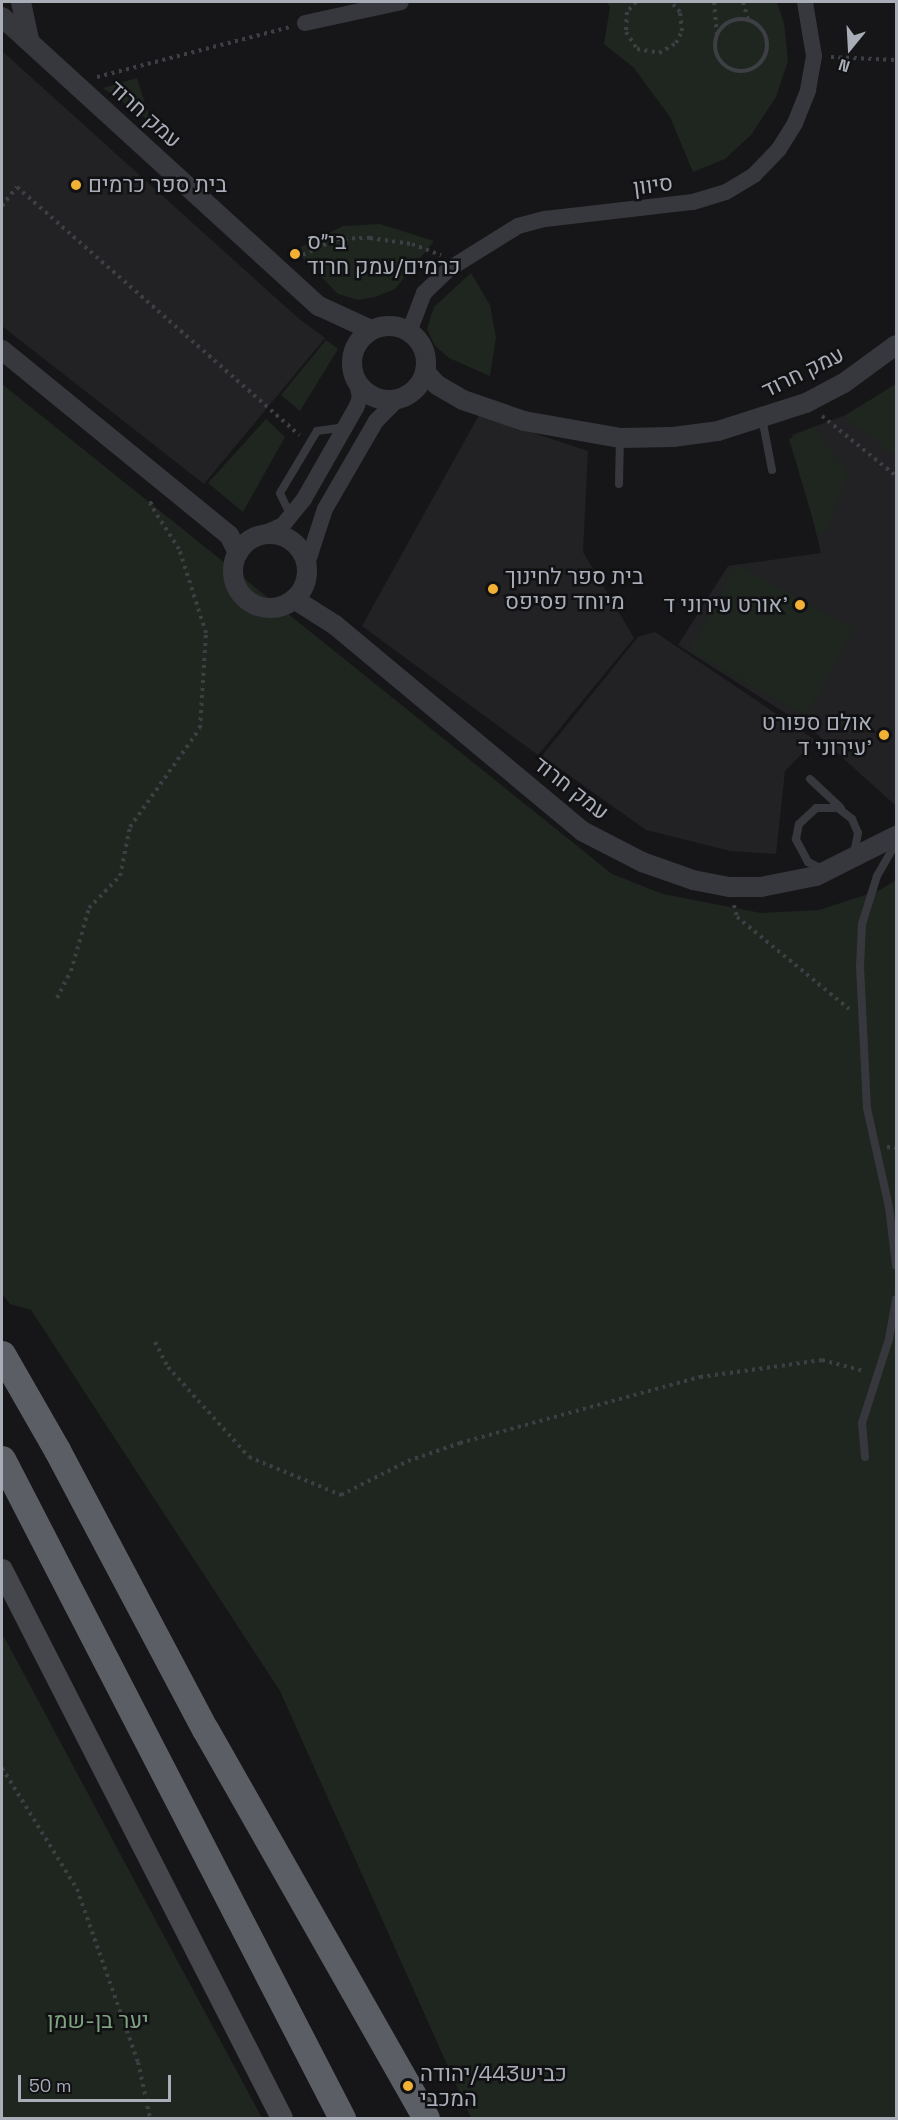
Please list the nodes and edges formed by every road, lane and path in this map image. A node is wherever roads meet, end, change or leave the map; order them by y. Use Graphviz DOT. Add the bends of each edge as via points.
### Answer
graph roads {
  1 [pos="21,2"];
  2 [pos="400,2"];
  3 [pos="629,2"];
  4 [pos="636,2"];
  5 [pos="670,2"];
  6 [pos="714,2"];
  7 [pos="743,2"];
  8 [pos="805,2"];
  9 [pos="627,12"];
  10 [pos="2,16"];
  11 [pos="748,20"];
  12 [pos="305,22"];
  13 [pos="717,35"];
  14 [pos="29,41"];
  15 [pos="814,56"];
  16 [pos="897,60"];
  17 [pos="75,83"];
  18 [pos="2,206"];
  19 [pos="458,262"];
  20 [pos="279,269"];
  21 [pos="371,330"];
  22 [pos="409,332"];
  23 [pos="897,345"];
  24 [pos="2,350"];
  25 [pos="426,362"];
  26 [pos="357,383"];
  27 [pos="398,399"];
  28 [pos="762,418"];
  29 [pos="829,422"];
  30 [pos="346,426"];
  31 [pos="620,438"];
  32 [pos="309,444"];
  33 [pos="772,470"];
  34 [pos="897,476"];
  35 [pos="166,484"];
  36 [pos="619,484"];
  37 [pos="291,516"];
  38 [pos="261,535"];
  39 [pos="238,553"];
  40 [pos="307,564"];
  41 [pos="294,599"];
  42 [pos="810,779"];
  43 [pos="844,810"];
  44 [pos="897,836"];
  45 [pos="897,843"];
  46 [pos="837,867"];
  47 [pos="730,887"];
  48 [pos="57,998"];
  49 [pos="861,1019"];
  50 [pos="897,1266"];
  51 [pos="897,1300"];
  52 [pos="155,1342"];
  53 [pos="2,1354"];
  54 [pos="877,1374"];
  55 [pos="865,1457"];
  56 [pos="2,1459"];
  57 [pos="2,1570"];
  58 [pos="2,1768"];
  59 [pos="150,2118"];
  60 [pos="282,2118"];
  61 [pos="342,2118"];
  62 [pos="426,2118"];
  1 -- 14 [label="street"];
  2 -- 12 [label="street"];
  3 -- 9 [label="path"];
  4 -- 9 [label="path"];
  5 -- 9 [label="path" via="680,12 682,31 676,43 658,53 637,49 630,42 624,22"];
  6 -- 13 [label="path"];
  7 -- 11 [label="path"];
  8 -- 15 [label="street, סיוון"];
  10 -- 14 [label="street, עמק חרוד"];
  11 -- 13 [label="path" via="730,21"];
  11 -- 13 [label="path" via="760,27 768,43 761,63 754,68 736,72 726,68 716,53"];
  12 -- 17 [label="path"];
  14 -- 17 [label="street, עמק חרוד"];
  15 -- 16 [label="path"];
  15 -- 19 [label="street, סיוון" via="808,90 779,149 754,175 726,192 693,202 544,219 518,226"];
  17 -- 20 [label="street, עמק חרוד"];
  18 -- 32 [label="path" via="17,187"];
  19 -- 20 [label="path" via="412,244 338,239 310,249"];
  19 -- 22 [label="street, סיוון" via="424,293"];
  20 -- 21 [label="street, עמק חרוד" via="319,306"];
  21 -- 22 [label="street" via="397,327"];
  21 -- 26 [label="street" via="361,338 352,358"];
  22 -- 25 [label="street" via="423,349"];
  23 -- 28 [label="street, עמק חרוד" via="844,383 806,403"];
  24 -- 35 [label="street"];
  25 -- 27 [label="street" via="418,386"];
  25 -- 31 [label="street, עמק חרוד" via="426,373 463,400 524,421"];
  26 -- 27 [label="street" via="377,398"];
  26 -- 30 [label="street" via="360,398"];
  27 -- 40 [label="street" via="376,421 325,509"];
  28 -- 31 [label="street, עמק חרוד" via="674,437"];
  28 -- 33 [label="lane"];
  29 -- 34 [label="path"];
  30 -- 32 [label="lane" via="316,431"];
  30 -- 37 [label="street"];
  31 -- 36 [label="lane"];
  32 -- 37 [label="lane" via="280,493"];
  35 -- 39 [label="street" via="229,535"];
  35 -- 48 [label="path" via="150,504 179,549 206,633 200,728 130,827 120,876 89,908 71,971"];
  37 -- 38 [label="street" via="283,525"];
  38 -- 39 [label="street" via="249,540"];
  38 -- 40 [label="street" via="273,534 294,542"];
  39 -- 41 [label="street" via="234,578 247,600 268,608"];
  40 -- 41 [label="street" via="303,589"];
  41 -- 47 [label="street, עמק חרוד" via="335,625 582,831 642,862 693,880"];
  42 -- 43 [label="lane"];
  43 -- 46 [label="lane" via="858,833 855,853"];
  43 -- 46 [label="lane" via="831,806 816,808 800,824 796,839 803,856 815,867"];
  44 -- 46 [label="street, עמק חרוד"];
  45 -- 49 [label="lane" via="877,876 862,924"];
  46 -- 47 [label="street, עמק חרוד" via="784,885"];
  47 -- 49 [label="path" via="737,916"];
  49 -- 50 [label="lane" via="867,1108 889,1207"];
  51 -- 54 [label="lane"];
  52 -- 54 [label="path" via="168,1367 249,1457 341,1495 408,1461 459,1443 700,1377 822,1360"];
  53 -- 62 [label="highway" via="205,1729"];
  54 -- 55 [label="lane" via="862,1423"];
  56 -- 61 [label="highway"];
  57 -- 60 [label="main road"];
  58 -- 59 [label="path" via="77,1889 138,2062"];
}
